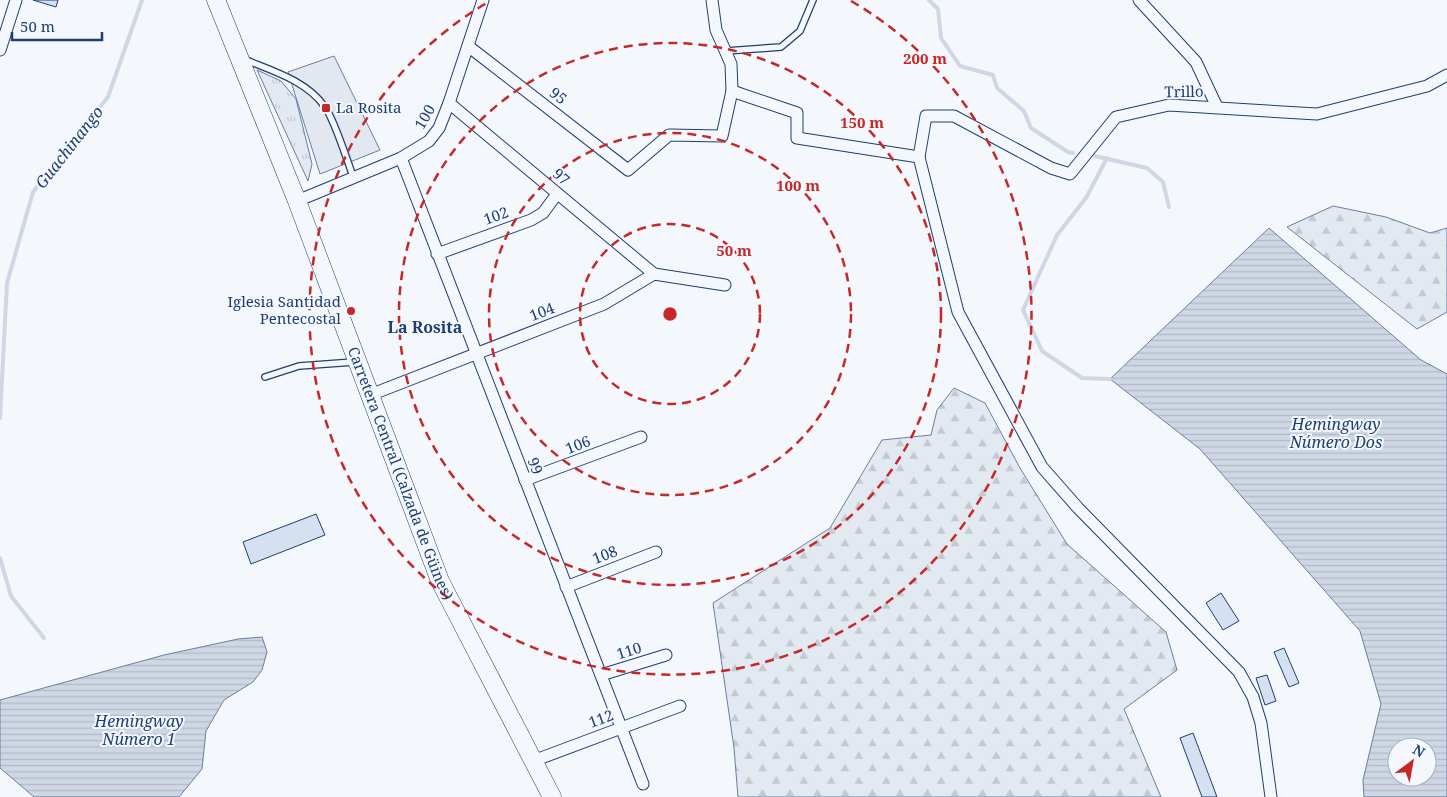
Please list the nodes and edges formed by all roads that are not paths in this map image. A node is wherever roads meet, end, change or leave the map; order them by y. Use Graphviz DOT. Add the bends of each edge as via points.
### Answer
graph roads {
  1 [pos="16,0"];
  2 [pos="216,0"];
  3 [pos="484,0"];
  4 [pos="712,0"];
  5 [pos="813,0"];
  6 [pos="1140,0"];
  7 [pos="468,46"];
  8 [pos="0,50"];
  9 [pos="726,51"];
  10 [pos="239,58"];
  11 [pos="1447,75"];
  12 [pos="732,91"];
  13 [pos="449,103"];
  14 [pos="1217,107"];
  15 [pos="919,157"];
  16 [pos="401,158"];
  17 [pos="353,176"];
  18 [pos="557,194"];
  19 [pos="297,201"];
  20 [pos="437,254"];
  21 [pos="654,274"];
  22 [pos="725,285"];
  23 [pos="475,354"];
  24 [pos="356,362"];
  25 [pos="265,377"];
  26 [pos="370,395"];
  27 [pos="641,437"];
  28 [pos="525,480"];
  29 [pos="656,552"];
  30 [pos="566,587"];
  31 [pos="666,655"];
  32 [pos="601,675"];
  33 [pos="680,706"];
  34 [pos="623,727"];
  35 [pos="533,762"];
  36 [pos="643,784"];
  37 [pos="552,797"];
  38 [pos="1271,797"];
  1 -- 8 [label="street"];
  2 -- 10 [label="main road, Carretera Central (Calzada de Güines)"];
  3 -- 7 [label="street, 100"];
  4 -- 9 [label="street" via="716,30"];
  5 -- 9 [label="lane" via="800,31 781,47"];
  6 -- 14 [label="street" via="1196,62"];
  7 -- 12 [label="street, 95" via="628,170 669,135 722,136"];
  7 -- 13 [label="street, 100"];
  9 -- 12 [label="street" via="731,64"];
  10 -- 17 [label="lane" via="283,75 308,90 326,108"];
  10 -- 19 [label="main road, Carretera Central (Calzada de Güines)"];
  11 -- 14 [label="street, Trillo" via="1428,86 1318,114"];
  12 -- 15 [label="street" via="797,113 797,138"];
  13 -- 16 [label="street, 100" via="439,128 429,141"];
  13 -- 18 [label="street, 97"];
  14 -- 15 [label="street, Trillo" via="1169,105 1116,117 1070,174 1051,168 954,116 926,116"];
  15 -- 38 [label="street" via="958,312 1010,410 1042,467 1239,672 1262,723"];
  16 -- 17 [label="street, 100"];
  16 -- 20 [label="street, 99"];
  17 -- 19 [label="street, 100"];
  18 -- 20 [label="street, 102" via="543,213 531,220"];
  18 -- 21 [label="street, 97"];
  19 -- 24 [label="main road, Carretera Central (Calzada de Güines)"];
  20 -- 23 [label="street, 99"];
  21 -- 22 [label="street"];
  21 -- 23 [label="street, 104" via="604,304"];
  23 -- 26 [label="street, 104"];
  23 -- 28 [label="street, 99"];
  24 -- 25 [label="lane" via="299,366"];
  24 -- 26 [label="main road, Carretera Central (Calzada de Güines)"];
  26 -- 35 [label="main road, Carretera Central (Calzada de Güines)" via="440,581"];
  27 -- 28 [label="street, 106"];
  28 -- 30 [label="street, 99"];
  29 -- 30 [label="street, 108"];
  30 -- 32 [label="street, 99"];
  31 -- 32 [label="street, 110"];
  32 -- 34 [label="street, 99"];
  33 -- 34 [label="street, 112"];
  34 -- 35 [label="street, 112"];
  34 -- 36 [label="street, 99"];
  35 -- 37 [label="main road, Carretera Central (Calzada de Güines)"];
}
